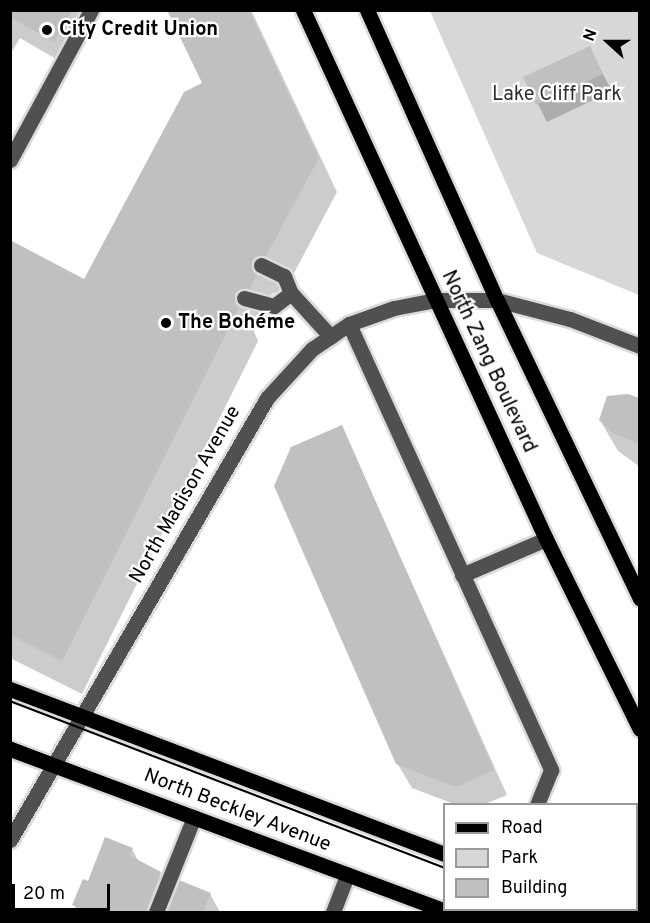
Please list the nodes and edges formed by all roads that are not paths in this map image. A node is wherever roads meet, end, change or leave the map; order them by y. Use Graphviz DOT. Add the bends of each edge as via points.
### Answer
graph roads {
  1 [pos="91,10"];
  2 [pos="303,10"];
  3 [pos="368,10"];
  4 [pos="10,160"];
  5 [pos="261,265"];
  6 [pos="291,293"];
  7 [pos="244,298"];
  8 [pos="436,300"];
  9 [pos="497,300"];
  10 [pos="349,324"];
  11 [pos="331,337"];
  12 [pos="639,346"];
  13 [pos="546,539"];
  14 [pos="462,575"];
  15 [pos="639,598"];
  16 [pos="10,689"];
  17 [pos="82,716"];
  18 [pos="639,729"];
  19 [pos="10,749"];
  20 [pos="51,765"];
  21 [pos="537,803"];
  22 [pos="194,817"];
  23 [pos="10,840"];
  24 [pos="443,854"];
  25 [pos="347,875"];
  26 [pos="443,910"];
  27 [pos="156,912"];
  28 [pos="333,912"];
  1 -- 4 [label="street"];
  2 -- 8 [label="main road, North Zang Boulevard"];
  3 -- 9 [label="main road, North Zang Boulevard"];
  5 -- 6 [label="street" via="284,276"];
  6 -- 7 [label="street" via="273,306"];
  6 -- 11 [label="street"];
  8 -- 9 [label="street, North Madison Avenue"];
  8 -- 10 [label="street, North Madison Avenue" via="394,308"];
  8 -- 13 [label="main road, North Zang Boulevard"];
  9 -- 12 [label="street, North Madison Avenue" via="570,319"];
  9 -- 15 [label="main road, North Zang Boulevard"];
  10 -- 11 [label="street, North Madison Avenue"];
  10 -- 14 [label="street"];
  11 -- 17 [label="street, North Madison Avenue" via="312,350 267,398"];
  13 -- 14 [label="street"];
  13 -- 18 [label="main road, North Zang Boulevard"];
  14 -- 21 [label="street" via="550,770"];
  16 -- 17 [label="main road, North Beckley Avenue"];
  17 -- 20 [label="street, North Madison Avenue"];
  17 -- 24 [label="main road, North Beckley Avenue"];
  19 -- 20 [label="main road, North Beckley Avenue"];
  20 -- 22 [label="main road, North Beckley Avenue"];
  20 -- 23 [label="street, North Madison Avenue"];
  22 -- 25 [label="main road, North Beckley Avenue"];
  22 -- 27 [label="street"];
  25 -- 26 [label="main road, North Beckley Avenue"];
  25 -- 28 [label="street"];
}
